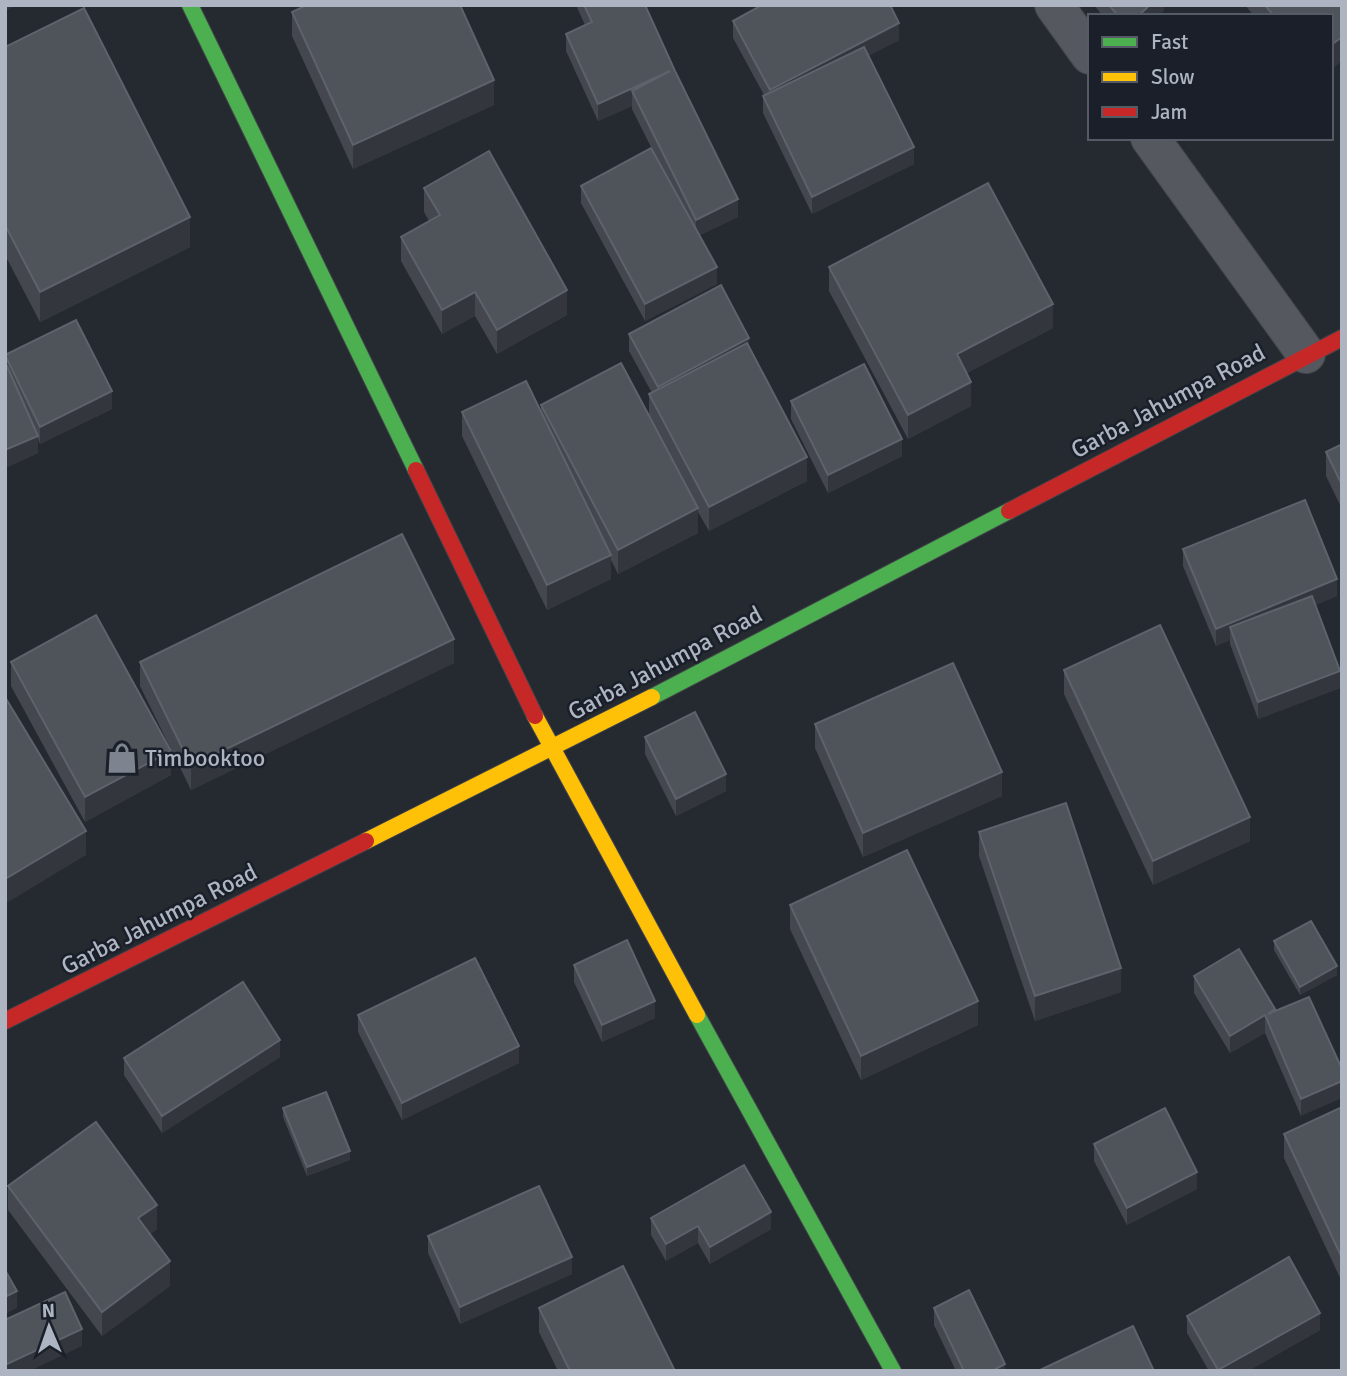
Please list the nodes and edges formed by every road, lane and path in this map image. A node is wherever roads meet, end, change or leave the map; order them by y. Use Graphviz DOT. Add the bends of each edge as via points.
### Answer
graph roads {
  1 [pos="190,5"];
  2 [pos="1054,5"];
  3 [pos="1088,52"];
  4 [pos="1151,140"];
  5 [pos="1342,338"];
  6 [pos="1306,354"];
  7 [pos="551,749"];
  8 [pos="5,1021"];
  9 [pos="893,1371"];
  1 -- 7 [label="street"];
  2 -- 3 [label="street"];
  4 -- 6 [label="street"];
  5 -- 6 [label="street, Garba Jahumpa Road"];
  6 -- 7 [label="street, Garba Jahumpa Road"];
  7 -- 8 [label="street, Garba Jahumpa Road"];
  7 -- 9 [label="street"];
}
